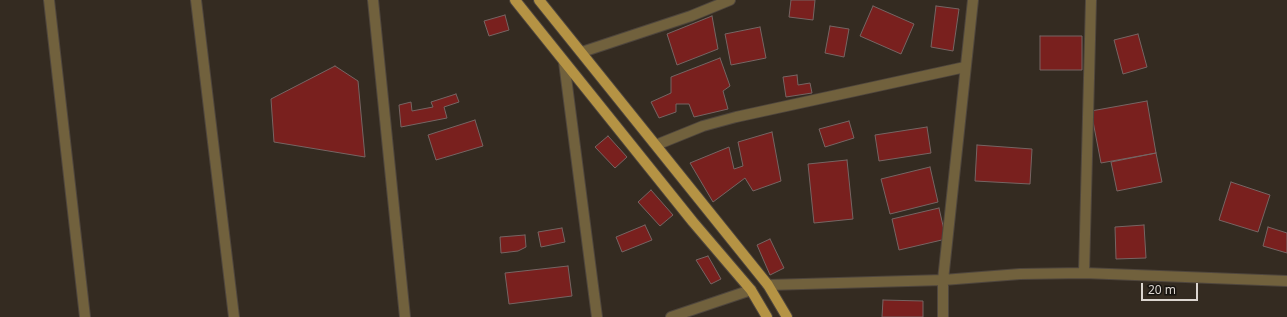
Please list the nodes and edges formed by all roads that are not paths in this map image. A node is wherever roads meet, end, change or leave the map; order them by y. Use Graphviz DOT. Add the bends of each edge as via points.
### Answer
graph roads {
  1 [pos="49,0"];
  2 [pos="196,0"];
  3 [pos="373,0"];
  4 [pos="515,0"];
  5 [pos="539,0"];
  6 [pos="730,0"];
  7 [pos="973,0"];
  8 [pos="1091,0"];
  9 [pos="582,52"];
  10 [pos="564,62"];
  11 [pos="965,67"];
  12 [pos="656,145"];
  13 [pos="1084,274"];
  14 [pos="943,280"];
  15 [pos="1287,282"];
  16 [pos="768,285"];
  17 [pos="751,290"];
  18 [pos="85,317"];
  19 [pos="234,317"];
  20 [pos="405,317"];
  21 [pos="597,317"];
  22 [pos="671,317"];
  23 [pos="767,317"];
  24 [pos="787,317"];
  25 [pos="943,317"];
  1 -- 18 [label="street"];
  2 -- 19 [label="street"];
  3 -- 20 [label="street"];
  4 -- 10 [label="main road"];
  5 -- 9 [label="main road"];
  6 -- 9 [label="street" via="691,16"];
  7 -- 11 [label="street"];
  8 -- 13 [label="street"];
  9 -- 12 [label="main road"];
  10 -- 17 [label="main road"];
  10 -- 21 [label="street"];
  11 -- 12 [label="street" via="736,117 703,126"];
  11 -- 14 [label="street"];
  12 -- 16 [label="main road"];
  13 -- 14 [label="street" via="1020,274"];
  13 -- 15 [label="street"];
  14 -- 16 [label="street"];
  14 -- 25 [label="street"];
  16 -- 24 [label="main road"];
  17 -- 22 [label="street"];
  17 -- 23 [label="main road"];
}
